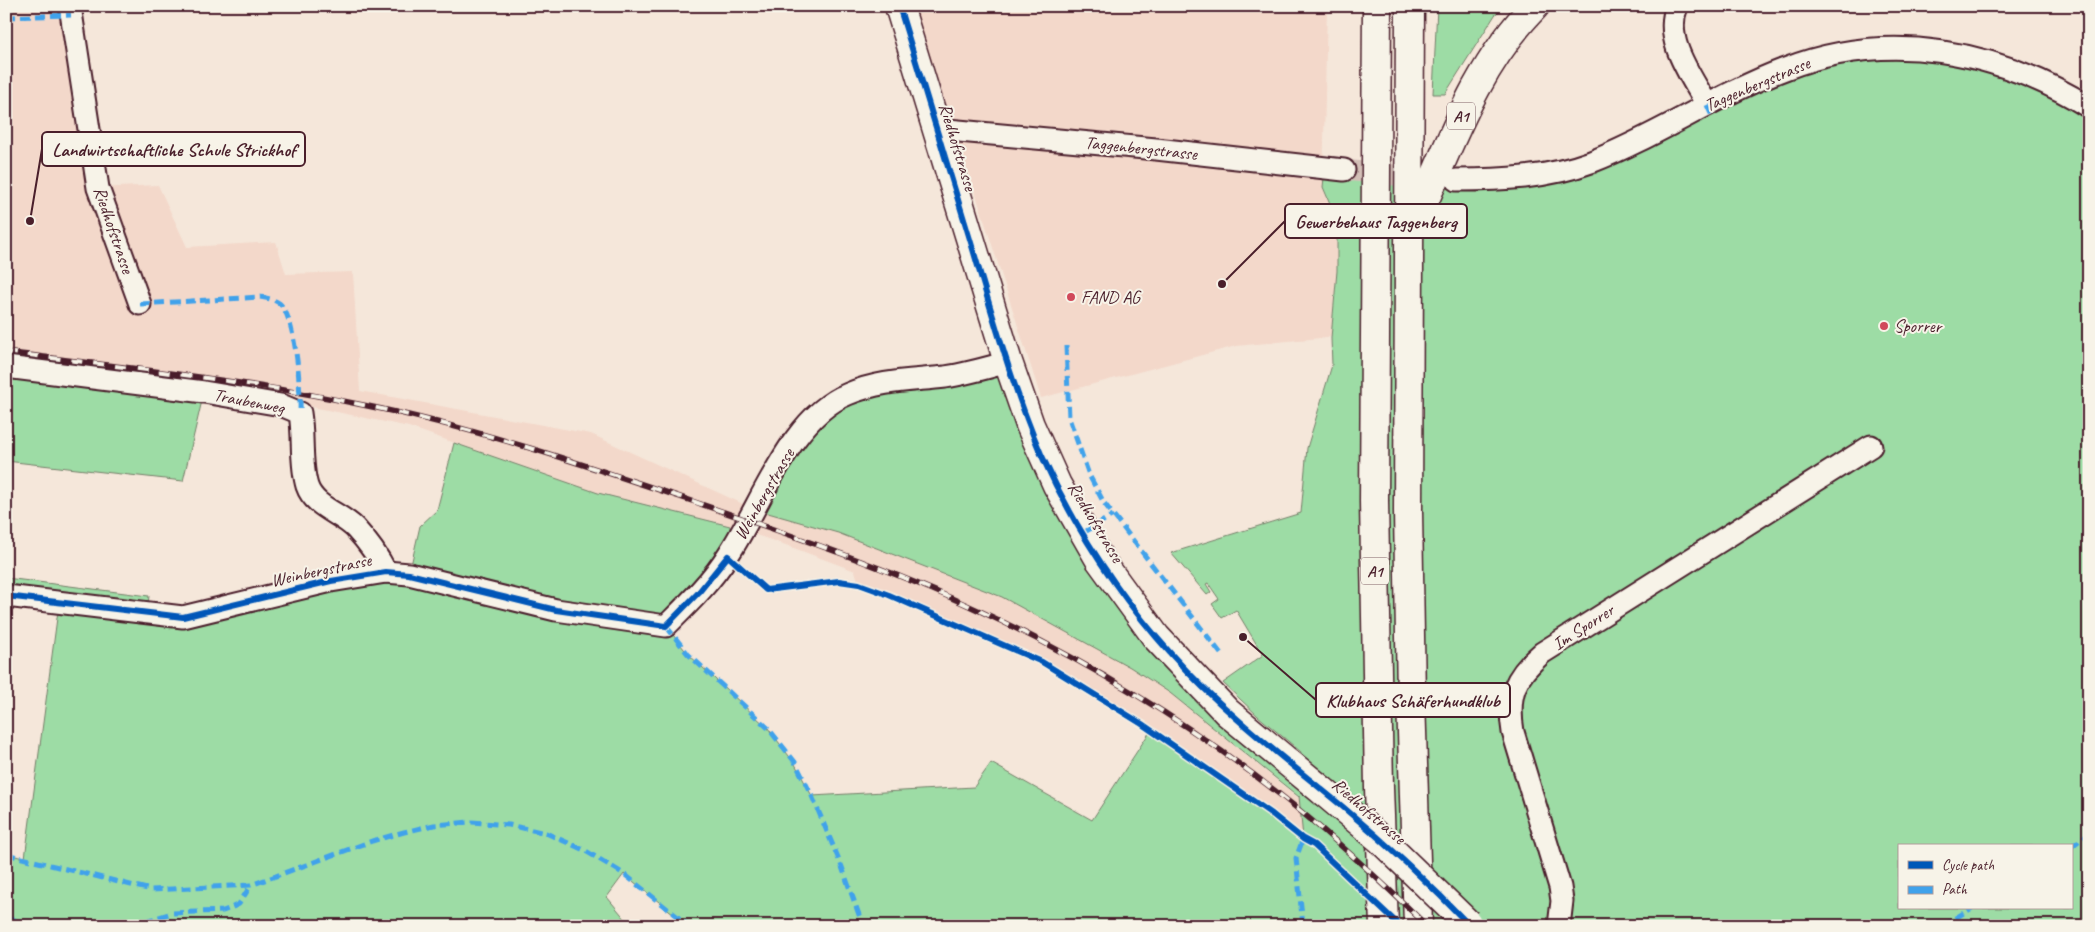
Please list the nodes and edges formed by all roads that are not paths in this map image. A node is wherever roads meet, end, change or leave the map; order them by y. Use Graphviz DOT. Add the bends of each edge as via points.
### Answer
graph roads {
  1 [pos="70,6"];
  2 [pos="899,6"];
  3 [pos="1377,6"];
  4 [pos="1410,6"];
  5 [pos="1535,6"];
  6 [pos="1677,6"];
  7 [pos="1707,105"];
  8 [pos="2089,107"];
  9 [pos="937,129"];
  10 [pos="1344,170"];
  11 [pos="1456,180"];
  12 [pos="1408,238"];
  13 [pos="140,304"];
  14 [pos="1008,362"];
  15 [pos="6,367"];
  16 [pos="1870,446"];
  17 [pos="386,572"];
  18 [pos="6,596"];
  19 [pos="1468,924"];
  20 [pos="1384,926"];
  21 [pos="1418,926"];
  22 [pos="1559,926"];
  1 -- 13 [label="street, Riedhofstrasse" via="98,188"];
  2 -- 9 [label="main road, Riedhofstrasse"];
  3 -- 20 [label="main road, A1" via="1374,501 1377,738"];
  4 -- 12 [label="main road, A1"];
  5 -- 12 [label="main road, A1" via="1501,47 1476,86"];
  6 -- 7 [label="street" via="1672,29 1675,44"];
  7 -- 8 [label="street, Taggenbergstrasse" via="1785,68 1822,57 1890,48 1943,51 1983,59 2041,80"];
  7 -- 11 [label="street, Taggenbergstrasse" via="1625,147 1550,174"];
  9 -- 10 [label="street, Taggenbergstrasse"];
  9 -- 14 [label="main road, Riedhofstrasse"];
  12 -- 21 [label="main road, A1" via="1409,613"];
  14 -- 17 [label="street, Weinbergstrasse" via="964,374 872,386 847,394 821,410 801,432 772,477 728,556 666,626 556,610 409,574"];
  14 -- 19 [label="main road, Riedhofstrasse, bridge" via="1030,426 1057,485 1092,547 1173,657 1227,712 1380,839"];
  15 -- 17 [label="street, Traubenweg" via="204,392 281,405 300,413 304,467 308,487 315,500 354,527"];
  16 -- 22 [label="street, Im Sporrer" via="1526,666 1510,700 1510,715 1560,887"];
  17 -- 18 [label="street, Weinbergstrasse" via="331,581 183,617"];
}
